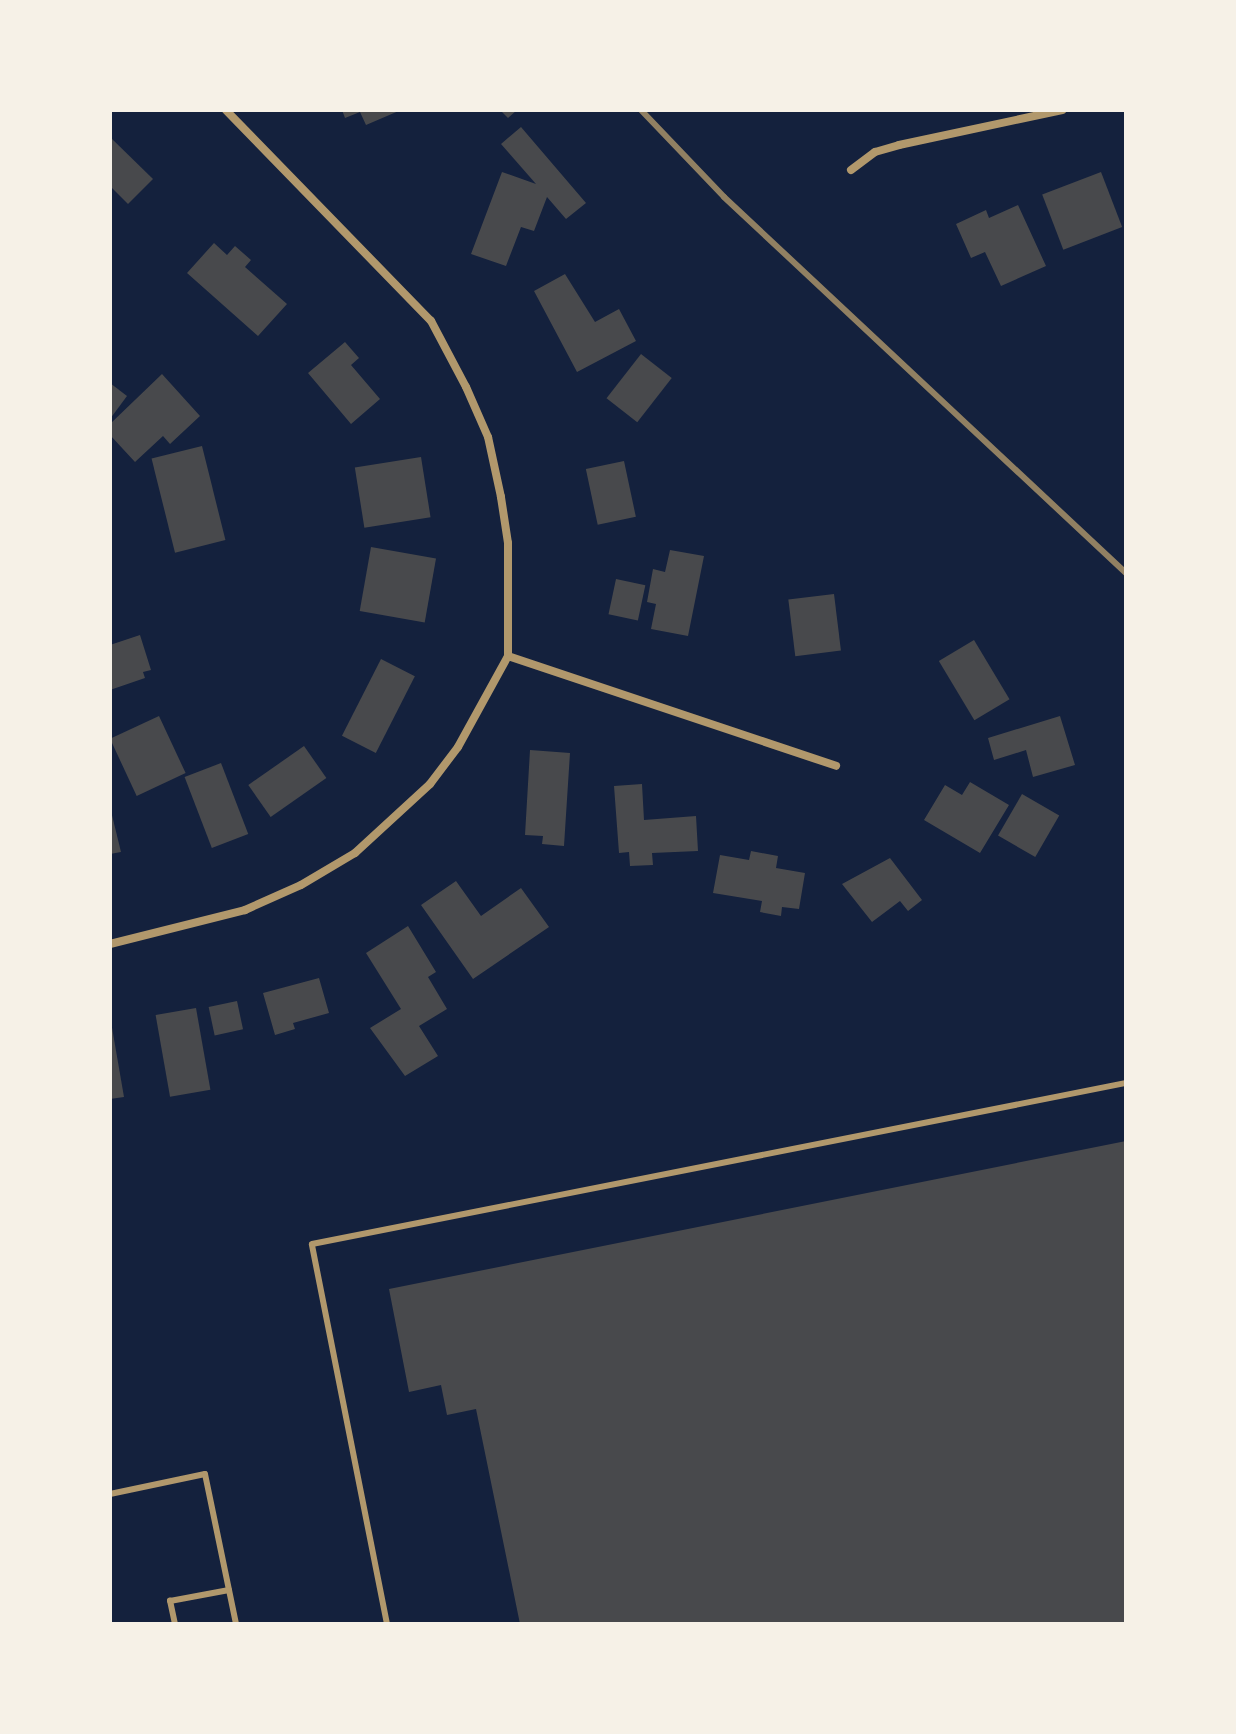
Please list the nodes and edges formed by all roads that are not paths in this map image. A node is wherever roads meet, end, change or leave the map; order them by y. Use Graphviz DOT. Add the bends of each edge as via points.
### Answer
graph roads {
  1 [pos="226,110"];
  2 [pos="1062,110"];
  3 [pos="851,170"];
  4 [pos="508,656"];
  5 [pos="836,766"];
  6 [pos="110,944"];
  7 [pos="1126,1083"];
  8 [pos="110,1494"];
  9 [pos="229,1590"];
  10 [pos="175,1624"];
  11 [pos="236,1624"];
  12 [pos="387,1624"];
  1 -- 4 [label="street" via="431,321 466,387 488,437 503,510"];
  2 -- 3 [label="street" via="899,145 875,152"];
  4 -- 5 [label="street"];
  4 -- 6 [label="street" via="458,747 430,784 355,853 245,910"];
  7 -- 12 [label="lane" via="312,1244"];
  8 -- 9 [label="lane" via="205,1474"];
  9 -- 10 [label="lane" via="170,1601"];
  9 -- 11 [label="lane"];
}
